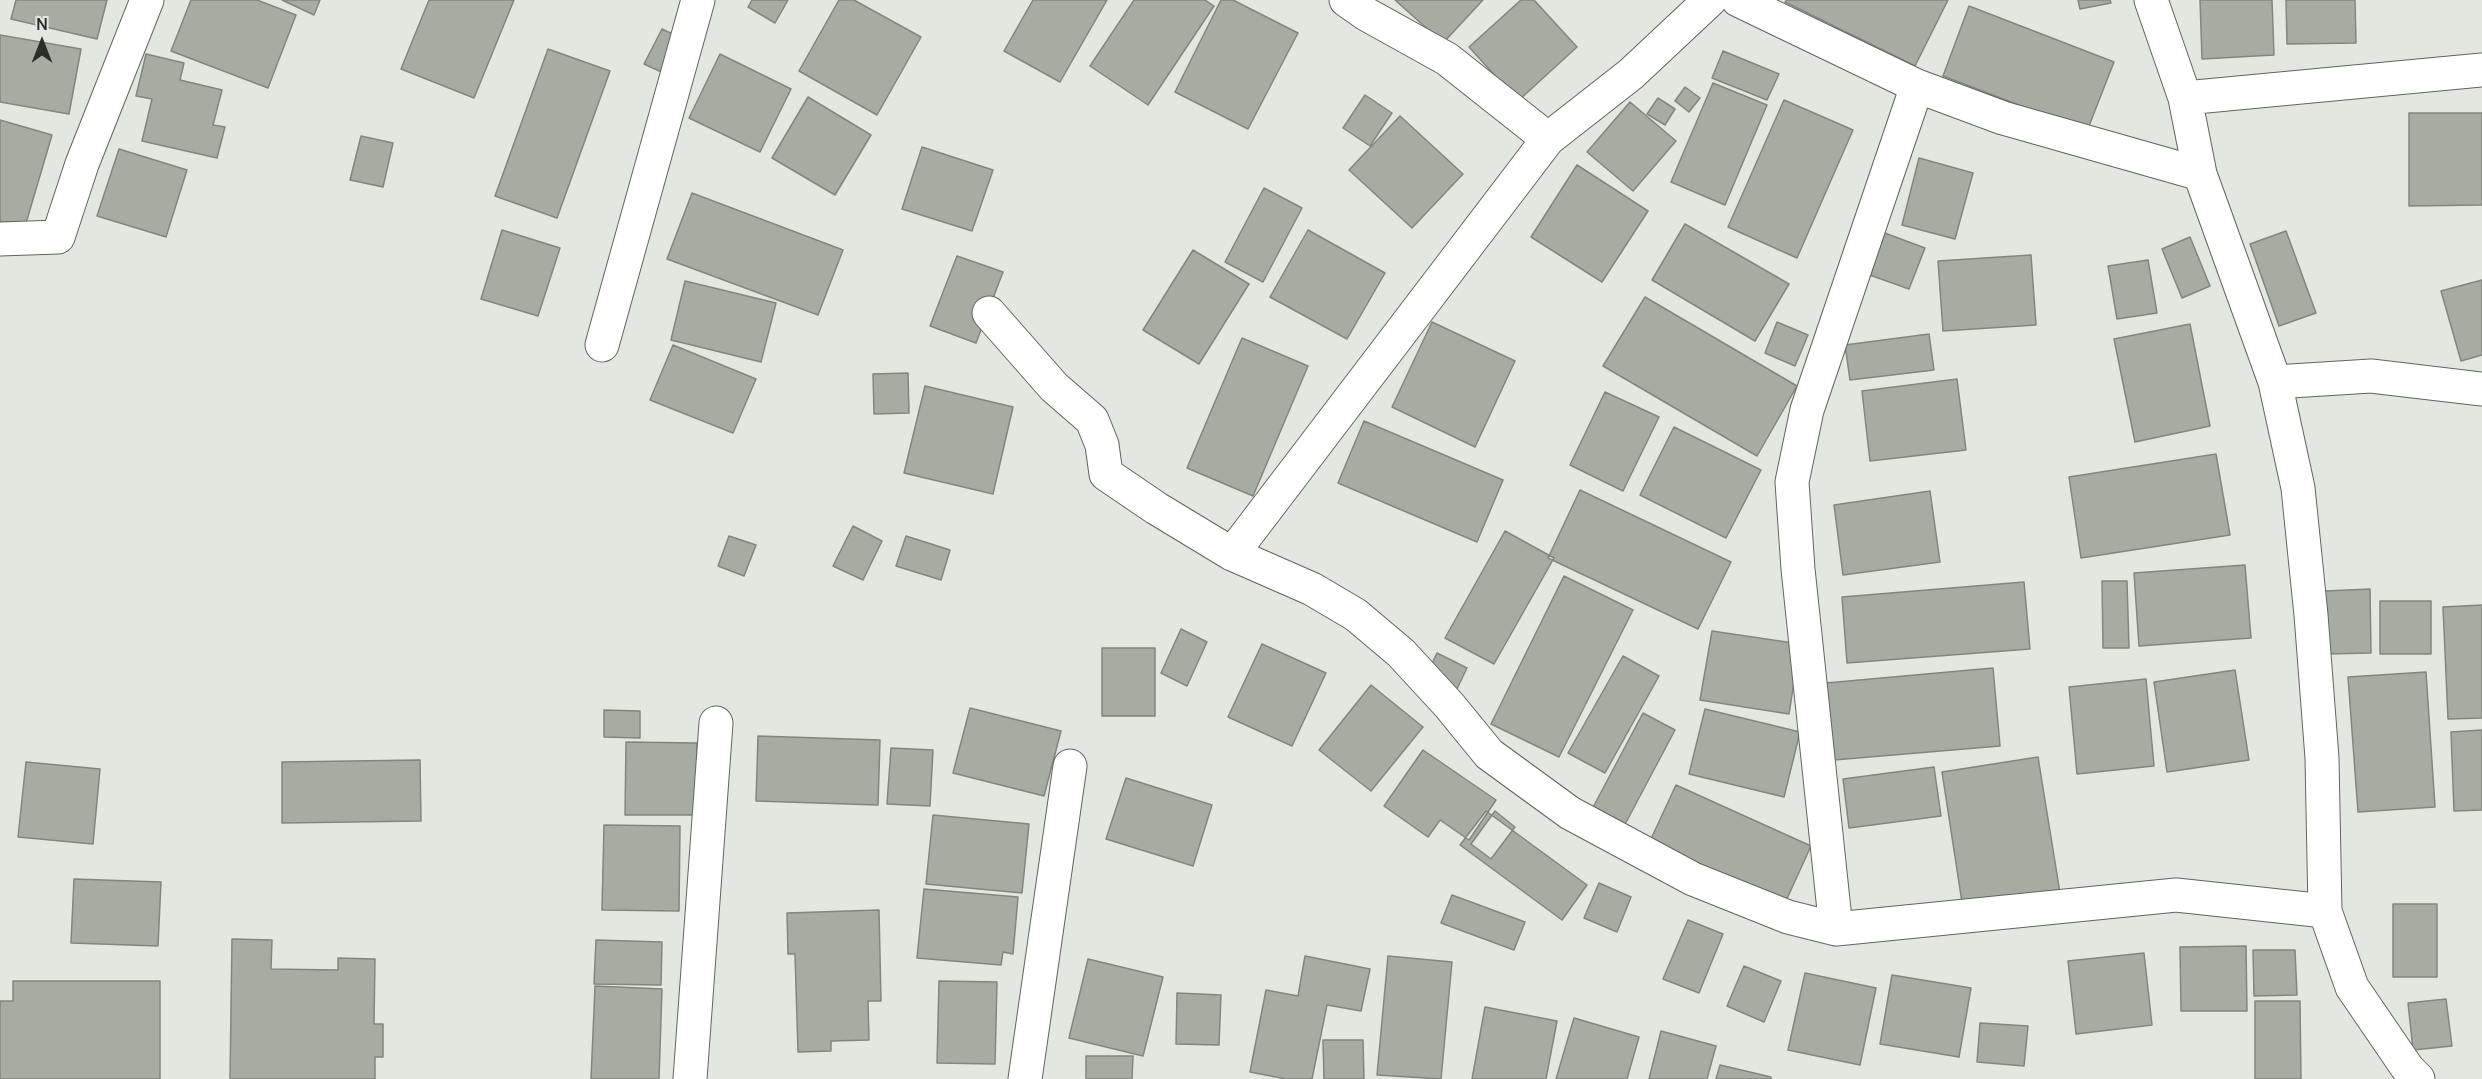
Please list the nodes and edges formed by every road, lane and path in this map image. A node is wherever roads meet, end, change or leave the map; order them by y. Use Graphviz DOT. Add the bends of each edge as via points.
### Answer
graph roads {
  1 [pos="147,0"];
  2 [pos="698,0"];
  3 [pos="1346,0"];
  4 [pos="1710,0"];
  5 [pos="1738,0"];
  6 [pos="2151,0"];
  7 [pos="2482,70"];
  8 [pos="1917,86"];
  9 [pos="2185,98"];
  10 [pos="1548,139"];
  11 [pos="2200,174"];
  12 [pos="0,239"];
  13 [pos="988,313"];
  14 [pos="602,345"];
  15 [pos="2275,382"];
  16 [pos="2482,389"];
  17 [pos="1232,554"];
  18 [pos="716,723"];
  19 [pos="1070,766"];
  20 [pos="2325,911"];
  21 [pos="1836,929"];
  22 [pos="690,1079"];
  23 [pos="1024,1079"];
  24 [pos="2418,1079"];
  1 -- 12 [label="street" via="82,164 58,237"];
  2 -- 14 [label="street"];
  3 -- 10 [label="street" via="1446,59"];
  4 -- 10 [label="street" via="1631,74"];
  5 -- 8 [label="street"];
  6 -- 9 [label="street"];
  7 -- 9 [label="street"];
  8 -- 11 [label="street" via="2003,118"];
  8 -- 21 [label="street" via="1807,410 1792,482"];
  9 -- 11 [label="street"];
  10 -- 17 [label="street"];
  11 -- 15 [label="street"];
  13 -- 17 [label="street" via="1054,387 1092,420 1102,445 1106,474"];
  15 -- 16 [label="street" via="2371,376"];
  15 -- 20 [label="street" via="2298,488 2311,615 2322,758"];
  17 -- 21 [label="street" via="1312,589 1356,615 1401,653 1489,754 1570,813 1693,879 1788,917"];
  18 -- 22 [label="street"];
  19 -- 23 [label="street"];
  20 -- 21 [label="street" via="2176,895"];
  20 -- 24 [label="street" via="2352,987"];
}
